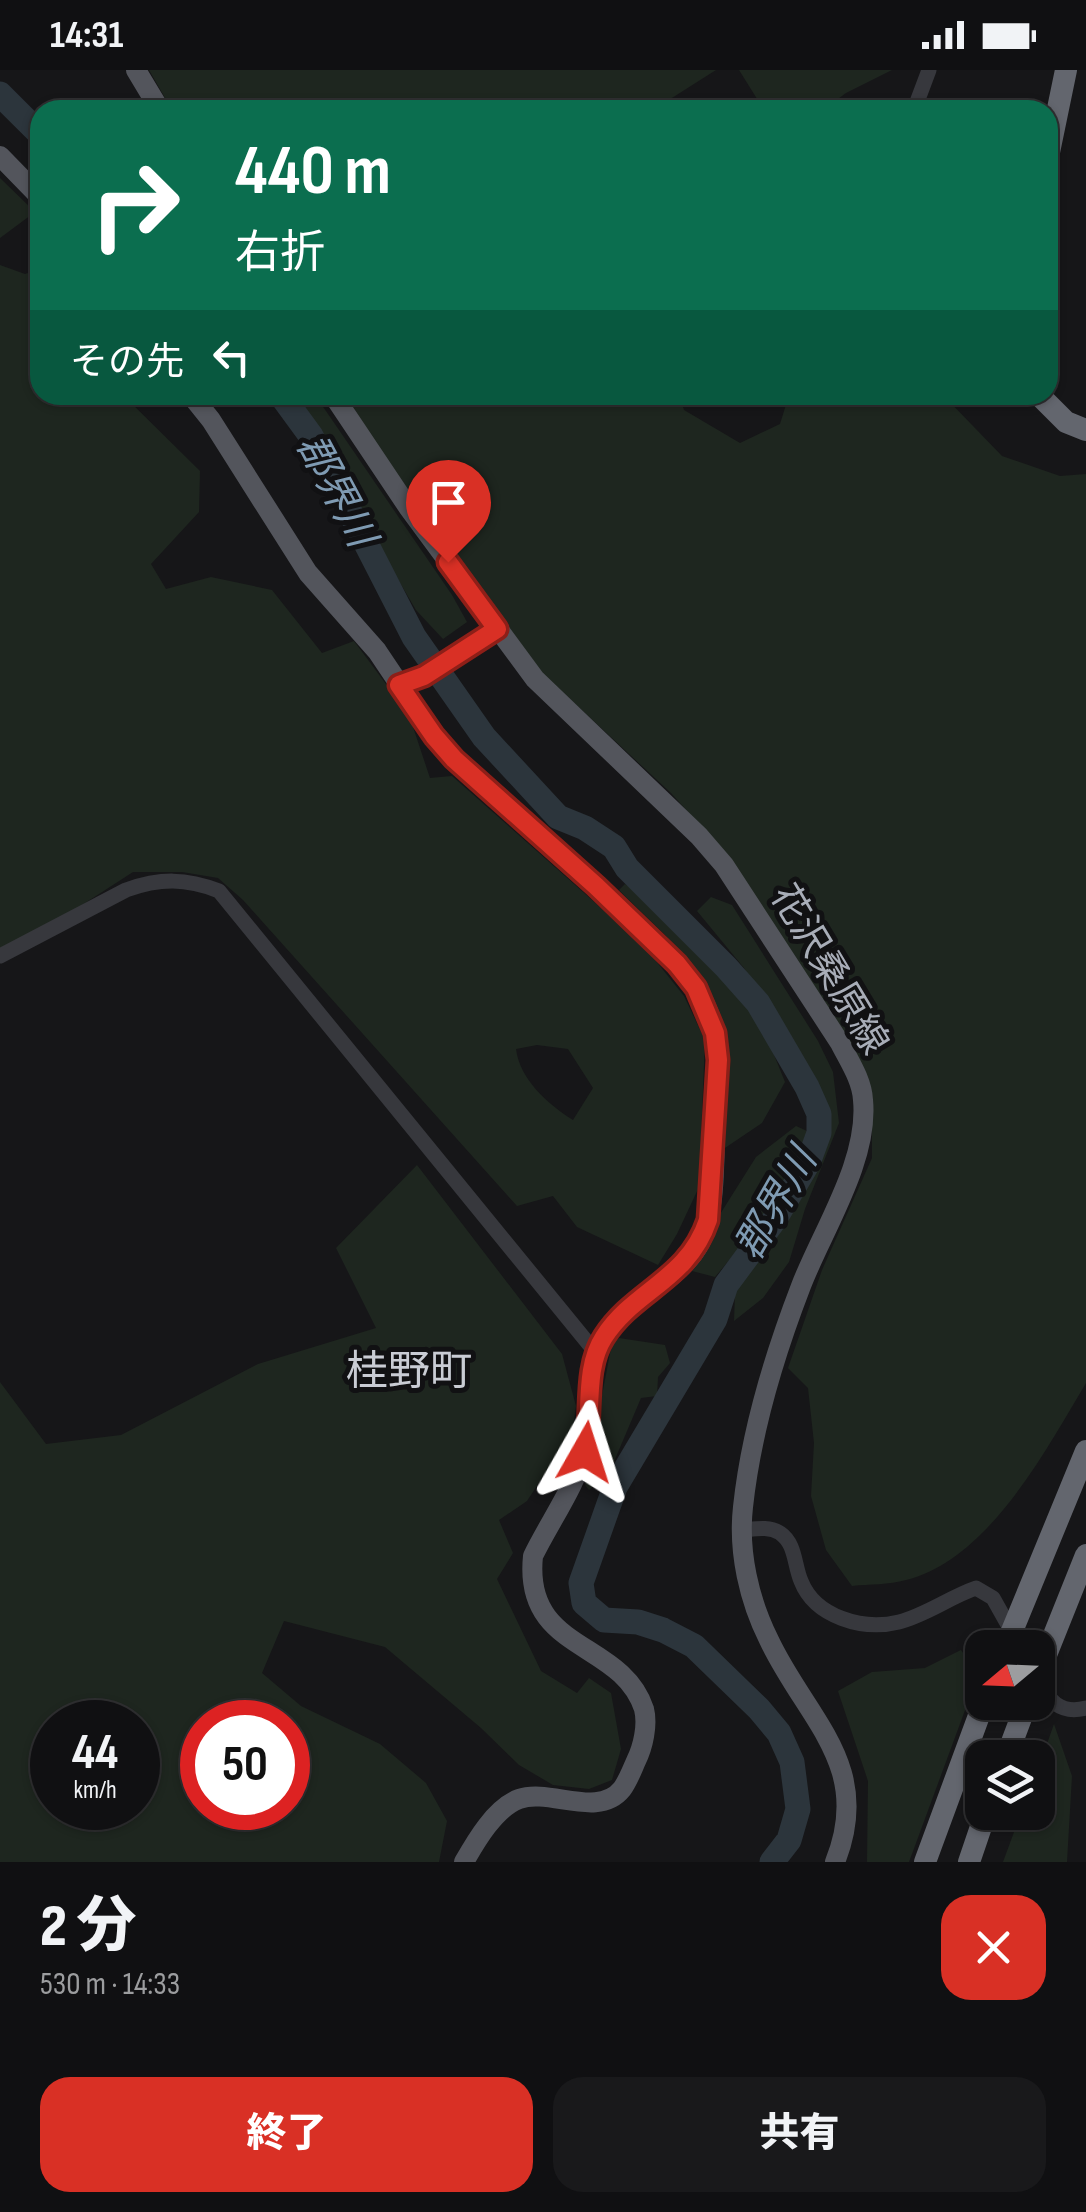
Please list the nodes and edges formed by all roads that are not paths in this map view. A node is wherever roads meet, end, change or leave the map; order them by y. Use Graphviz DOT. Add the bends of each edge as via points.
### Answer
graph roads {
  1 [pos="136,70"];
  2 [pos="929,70"];
  3 [pos="1066,70"];
  4 [pos="154,100"];
  5 [pos="918,100"];
  6 [pos="1058,109"];
  7 [pos="0,156"];
  8 [pos="30,187"];
  9 [pos="198,405"];
  10 [pos="339,405"];
  11 [pos="1049,405"];
  12 [pos="1086,430"];
  13 [pos="494,632"];
  14 [pos="399,685"];
  15 [pos="0,956"];
  16 [pos="595,1357"];
  17 [pos="1086,1450"];
  18 [pos="742,1530"];
  19 [pos="1086,1555"];
  20 [pos="1011,1630"];
  21 [pos="1012,1630"];
  22 [pos="1055,1634"];
  23 [pos="1055,1705"];
  24 [pos="1086,1708"];
  25 [pos="977,1720"];
  26 [pos="980,1830"];
  27 [pos="464,1862"];
  28 [pos="836,1862"];
  29 [pos="926,1862"];
  30 [pos="968,1862"];
  1 -- 4 [label="main road"];
  2 -- 5 [label="street"];
  3 -- 6 [label="highway"];
  7 -- 8 [label="main road"];
  9 -- 14 [label="main road" via="308,572"];
  10 -- 13 [label="main road, 花沢桑原線"];
  11 -- 12 [label="highway"];
  13 -- 14 [label="street"];
  13 -- 18 [label="main road, 花沢桑原線" via="724,866 840,1044 864,1099 856,1153 801,1284 764,1400"];
  14 -- 16 [label="main road" via="454,759 677,964 696,988 715,1033 714,1146 700,1243 616,1322"];
  15 -- 16 [label="street" via="147,882 183,880 219,892"];
  16 -- 27 [label="main road" via="585,1452 532,1569 544,1616 634,1690 646,1723 640,1754 608,1800 531,1796 506,1806"];
  17 -- 21 [label="highway, bridge"];
  18 -- 20 [label="street" via="771,1528 783,1535 810,1599 836,1617 898,1622 976,1588 993,1598"];
  18 -- 28 [label="main road, 花沢桑原線" via="745,1570 770,1642 821,1721 843,1773 848,1805"];
  19 -- 22 [label="highway"];
  23 -- 24 [label="street"];
  25 -- 29 [label="highway"];
  26 -- 30 [label="highway"];
}
